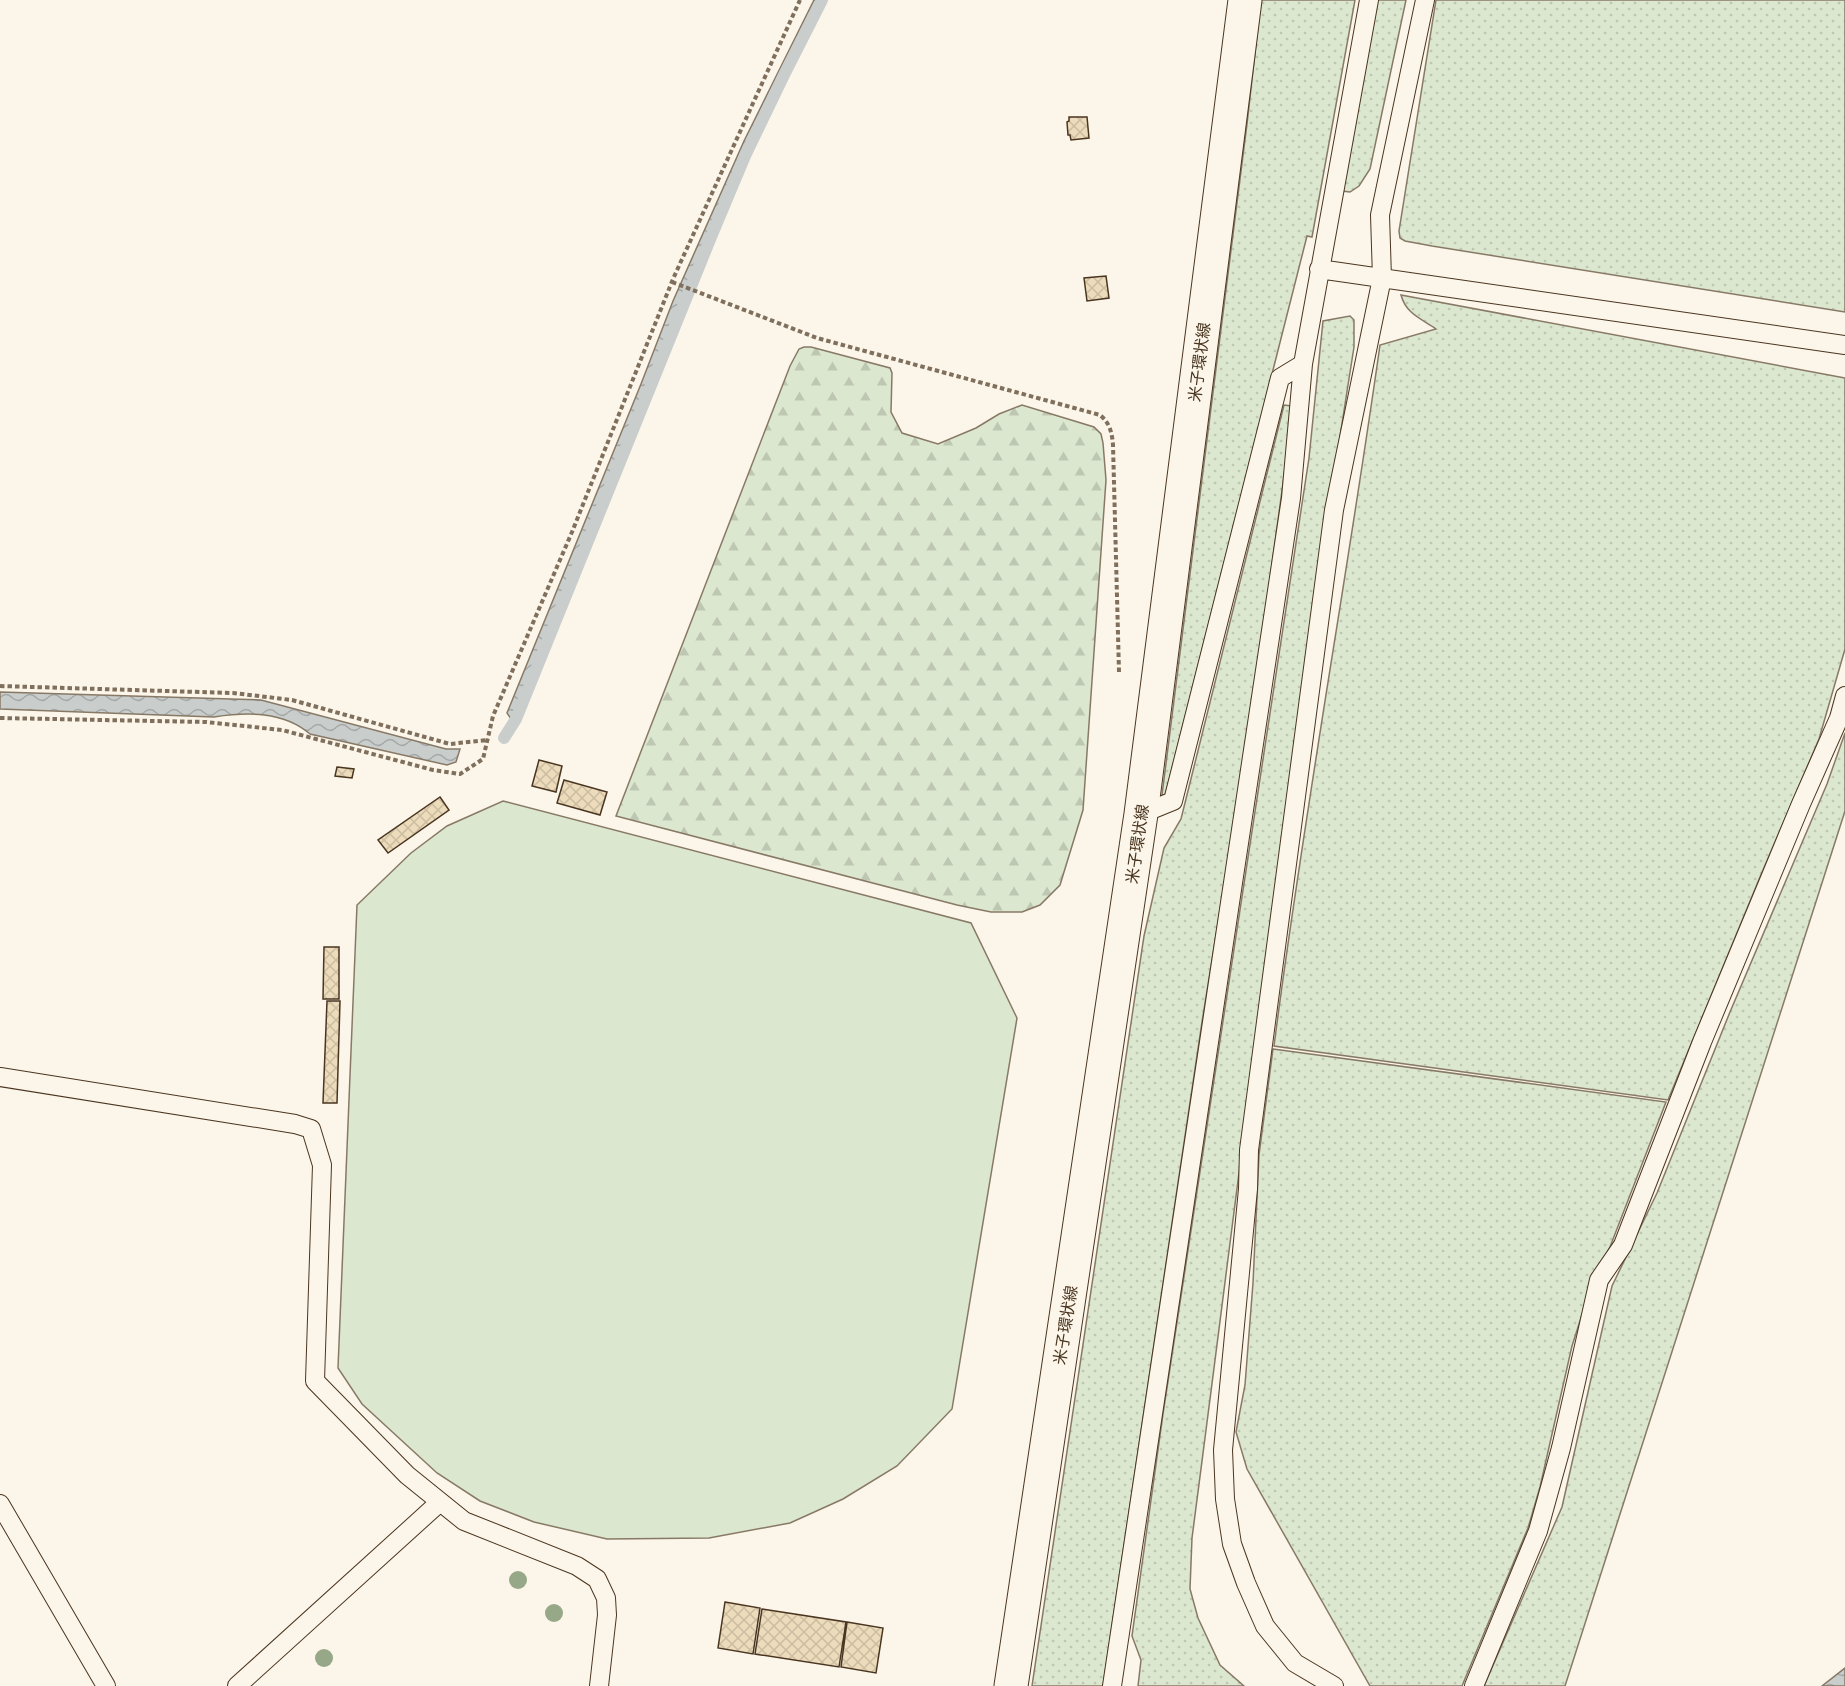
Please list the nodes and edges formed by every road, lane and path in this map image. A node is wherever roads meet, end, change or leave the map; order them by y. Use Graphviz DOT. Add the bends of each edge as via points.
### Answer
graph roads {
  1 [pos="800,0"];
  2 [pos="1245,0"];
  3 [pos="1369,0"];
  4 [pos="1425,0"];
  5 [pos="1319,269"];
  6 [pos="1382,278"];
  7 [pos="672,282"];
  8 [pos="1845,345"];
  9 [pos="1303,364"];
  10 [pos="1119,676"];
  11 [pos="0,686"];
  12 [pos="1845,696"];
  13 [pos="0,718"];
  14 [pos="487,740"];
  15 [pos="1141,814"];
  16 [pos="0,1077"];
  17 [pos="440,1502"];
  18 [pos="0,1504"];
  19 [pos="106,1686"];
  20 [pos="237,1686"];
  21 [pos="600,1686"];
  22 [pos="1011,1686"];
  23 [pos="1112,1686"];
  24 [pos="1334,1686"];
  25 [pos="1474,1686"];
  1 -- 7 [label="path"];
  2 -- 15 [label="main road, 米子環状線"];
  3 -- 5 [label="lane"];
  4 -- 6 [label="lane" via="1380,214"];
  5 -- 6 [label="lane"];
  5 -- 9 [label="lane"];
  6 -- 8 [label="lane"];
  6 -- 24 [label="lane" via="1333,522 1250,1150 1223,1450 1232,1544 1265,1626 1295,1664"];
  7 -- 10 [label="path" via="817,338 1100,415 1106,420 1113,445"];
  7 -- 14 [label="path" via="493,716"];
  9 -- 15 [label="lane" via="1280,378 1173,801"];
  9 -- 23 [label="lane" via="1289,510"];
  11 -- 14 [label="path" via="233,693 292,700 450,744"];
  12 -- 25 [label="lane" via="1623,1245 1599,1280 1538,1531"];
  13 -- 14 [label="path" via="206,722 282,730 460,774 483,759"];
  15 -- 22 [label="main road, 米子環状線"];
  16 -- 17 [label="lane" via="296,1124 311,1130 322,1165 315,1381 407,1475"];
  17 -- 20 [label="lane"];
  17 -- 21 [label="lane" via="464,1521 577,1566 597,1580 606,1598 607,1615"];
  18 -- 19 [label="lane"];
}
